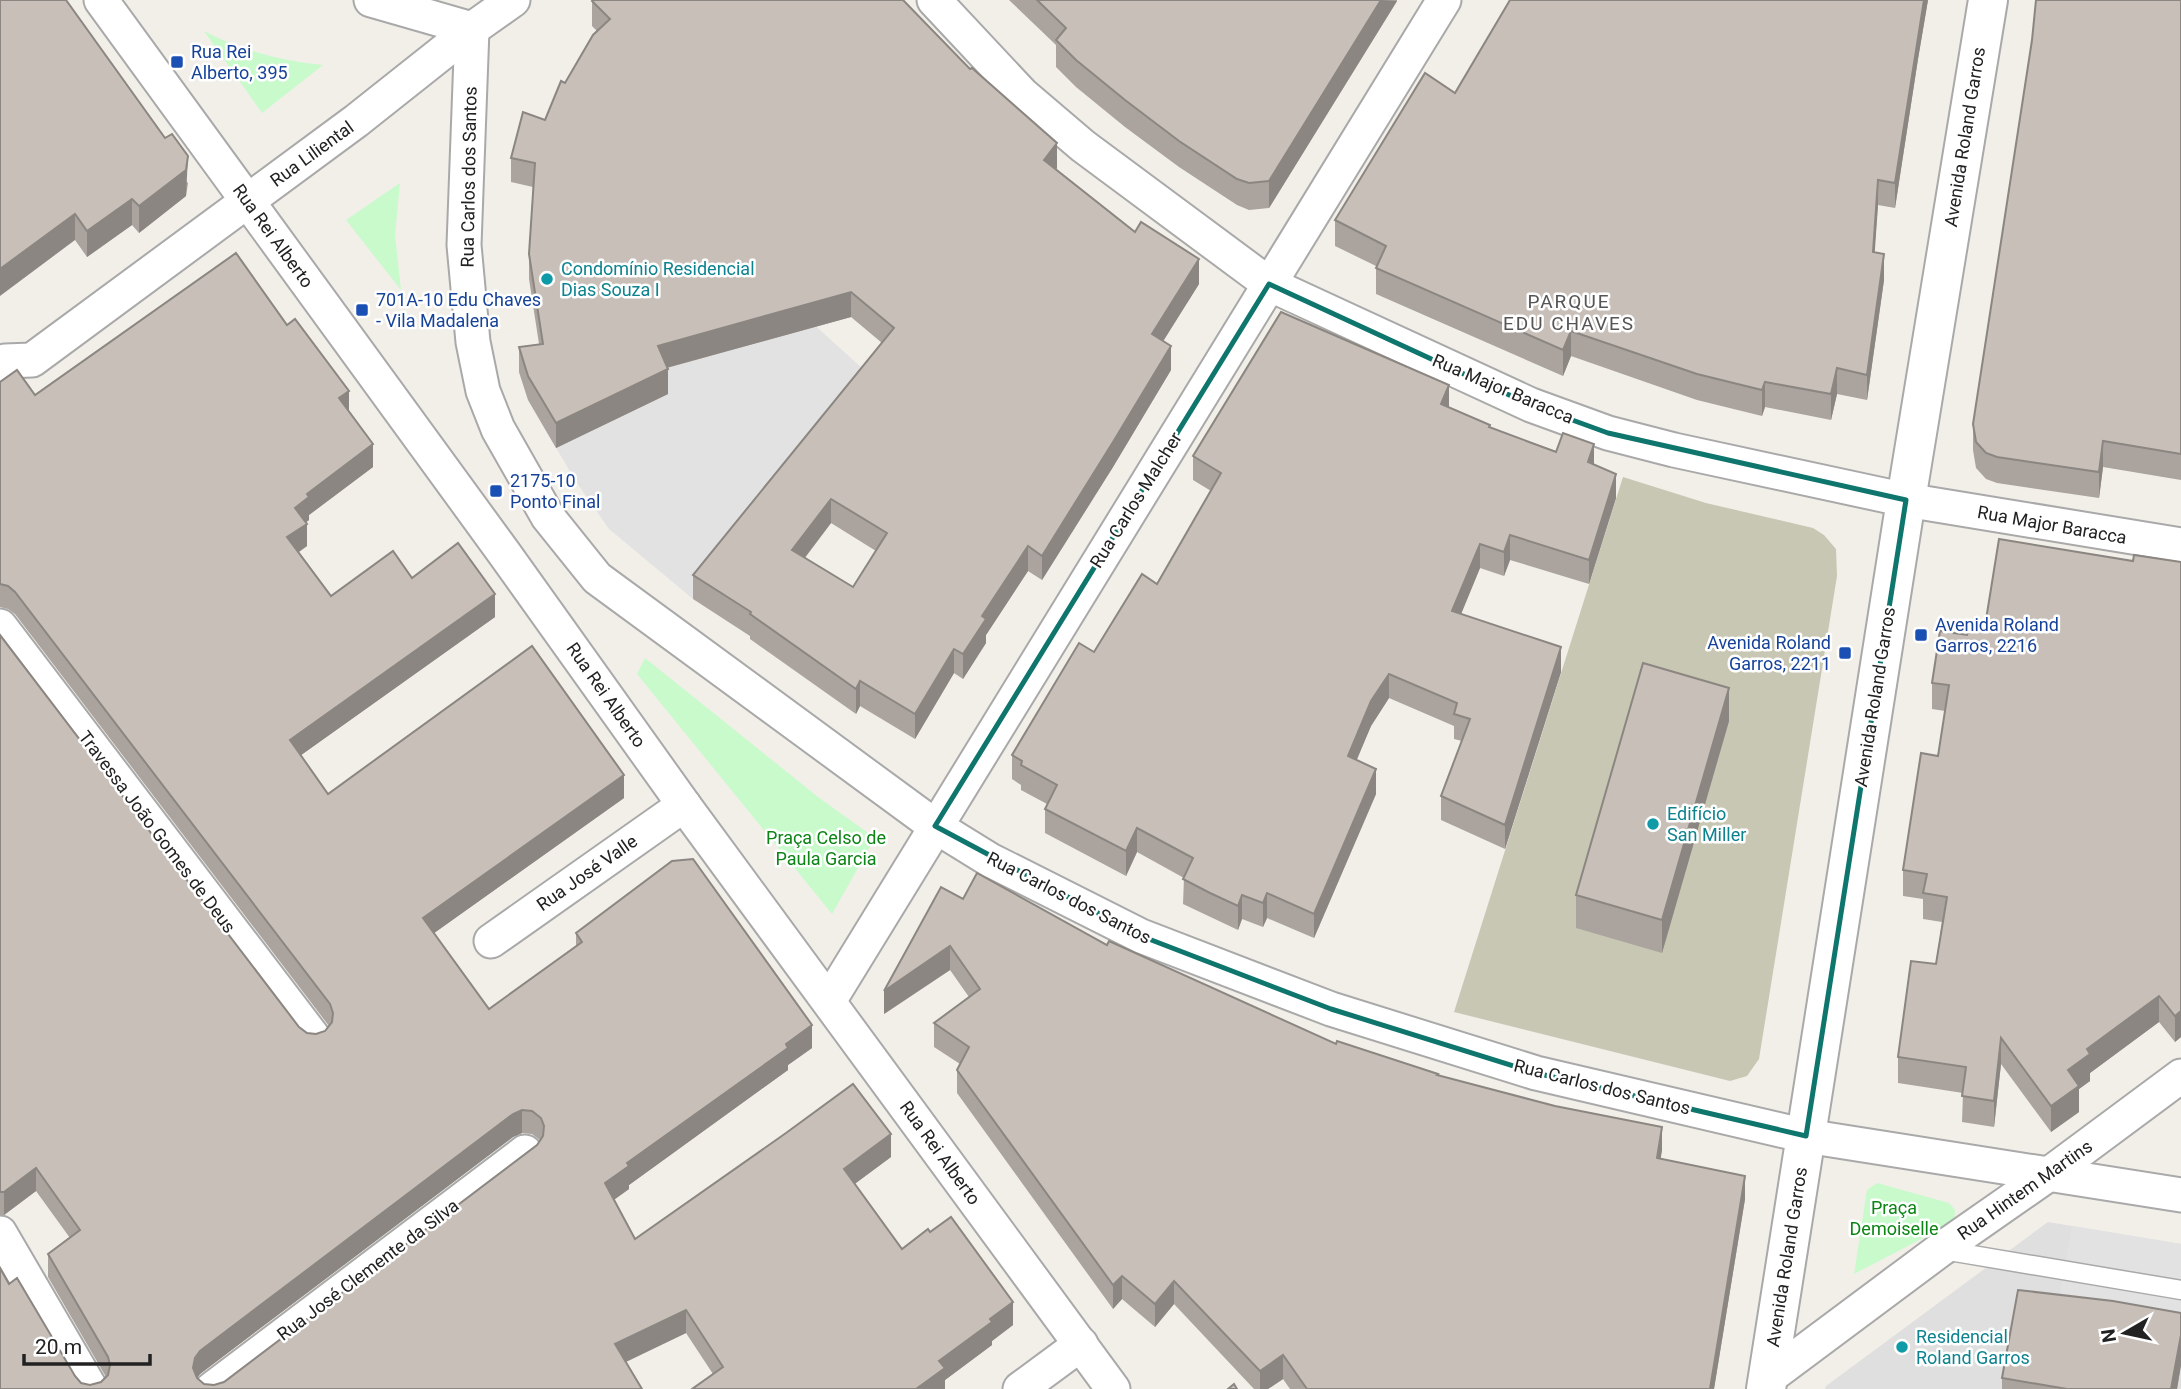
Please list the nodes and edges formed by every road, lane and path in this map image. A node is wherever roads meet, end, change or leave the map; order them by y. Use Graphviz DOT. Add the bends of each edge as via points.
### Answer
graph roads {
  1 [pos="101,0"];
  2 [pos="372,0"];
  3 [pos="513,0"];
  4 [pos="934,0"];
  5 [pos="1444,0"];
  6 [pos="1988,2"];
  7 [pos="472,29"];
  8 [pos="248,201"];
  9 [pos="1269,284"];
  10 [pos="0,365"];
  11 [pos="1906,500"];
  12 [pos="2181,545"];
  13 [pos="0,626"];
  14 [pos="684,805"];
  15 [pos="935,826"];
  16 [pos="491,941"];
  17 [pos="829,1001"];
  18 [pos="314,1038"];
  19 [pos="2181,1076"];
  20 [pos="1807,1136"];
  21 [pos="525,1152"];
  22 [pos="2049,1174"];
  23 [pos="2181,1195"];
  24 [pos="0,1233"];
  25 [pos="1940,1250"];
  26 [pos="2181,1290"];
  27 [pos="1080,1344"];
  28 [pos="1766,1384"];
  29 [pos="91,1389"];
  30 [pos="212,1389"];
  31 [pos="1020,1389"];
  32 [pos="1113,1389"];
  1 -- 8 [label="street, Rua Rei Alberto"];
  2 -- 7 [label="street"];
  3 -- 7 [label="street, Rua Liliental"];
  4 -- 9 [label="street, Rua Major Baracca" via="1022,94 1083,146"];
  5 -- 9 [label="street, Rua Carlos Malcher"];
  6 -- 11 [label="street, Avenida Roland Garros"];
  7 -- 8 [label="street, Rua Liliental"];
  7 -- 15 [label="street, Rua Carlos dos Santos" via="464,245 473,342 483,391 498,429 542,507 597,578"];
  8 -- 10 [label="street, Rua Liliental" via="32,360"];
  8 -- 14 [label="street, Rua Rei Alberto"];
  9 -- 11 [label="street, Rua Major Baracca" via="1531,405 1608,433"];
  9 -- 15 [label="street, Rua Carlos Malcher"];
  11 -- 12 [label="street, Rua Major Baracca"];
  11 -- 20 [label="street, Avenida Roland Garros"];
  13 -- 18 [label="street, Travessa João Gomes de Deus"];
  14 -- 16 [label="street, Rua José Valle"];
  14 -- 17 [label="street, Rua Rei Alberto"];
  15 -- 17 [label="street, Rua Carlos Malcher"];
  15 -- 20 [label="street, Rua Carlos dos Santos" via="990,860 1141,936 1331,1009 1536,1073"];
  17 -- 27 [label="street, Rua Rei Alberto"];
  19 -- 22 [label="street, Rua Hintem Martins"];
  20 -- 22 [label="street, Rua Carlos dos Santos"];
  20 -- 28 [label="street, Avenida Roland Garros"];
  21 -- 30 [label="street, Rua José Clemente da Silva"];
  22 -- 23 [label="street, Rua Carlos dos Santos"];
  22 -- 25 [label="street, Rua Hintem Martins"];
  24 -- 29 [label="street"];
  25 -- 26 [label="lane"];
  25 -- 28 [label="street, Rua Hintem Martins"];
  27 -- 31 [label="street"];
  27 -- 32 [label="street, Rua Rei Alberto"];
}
